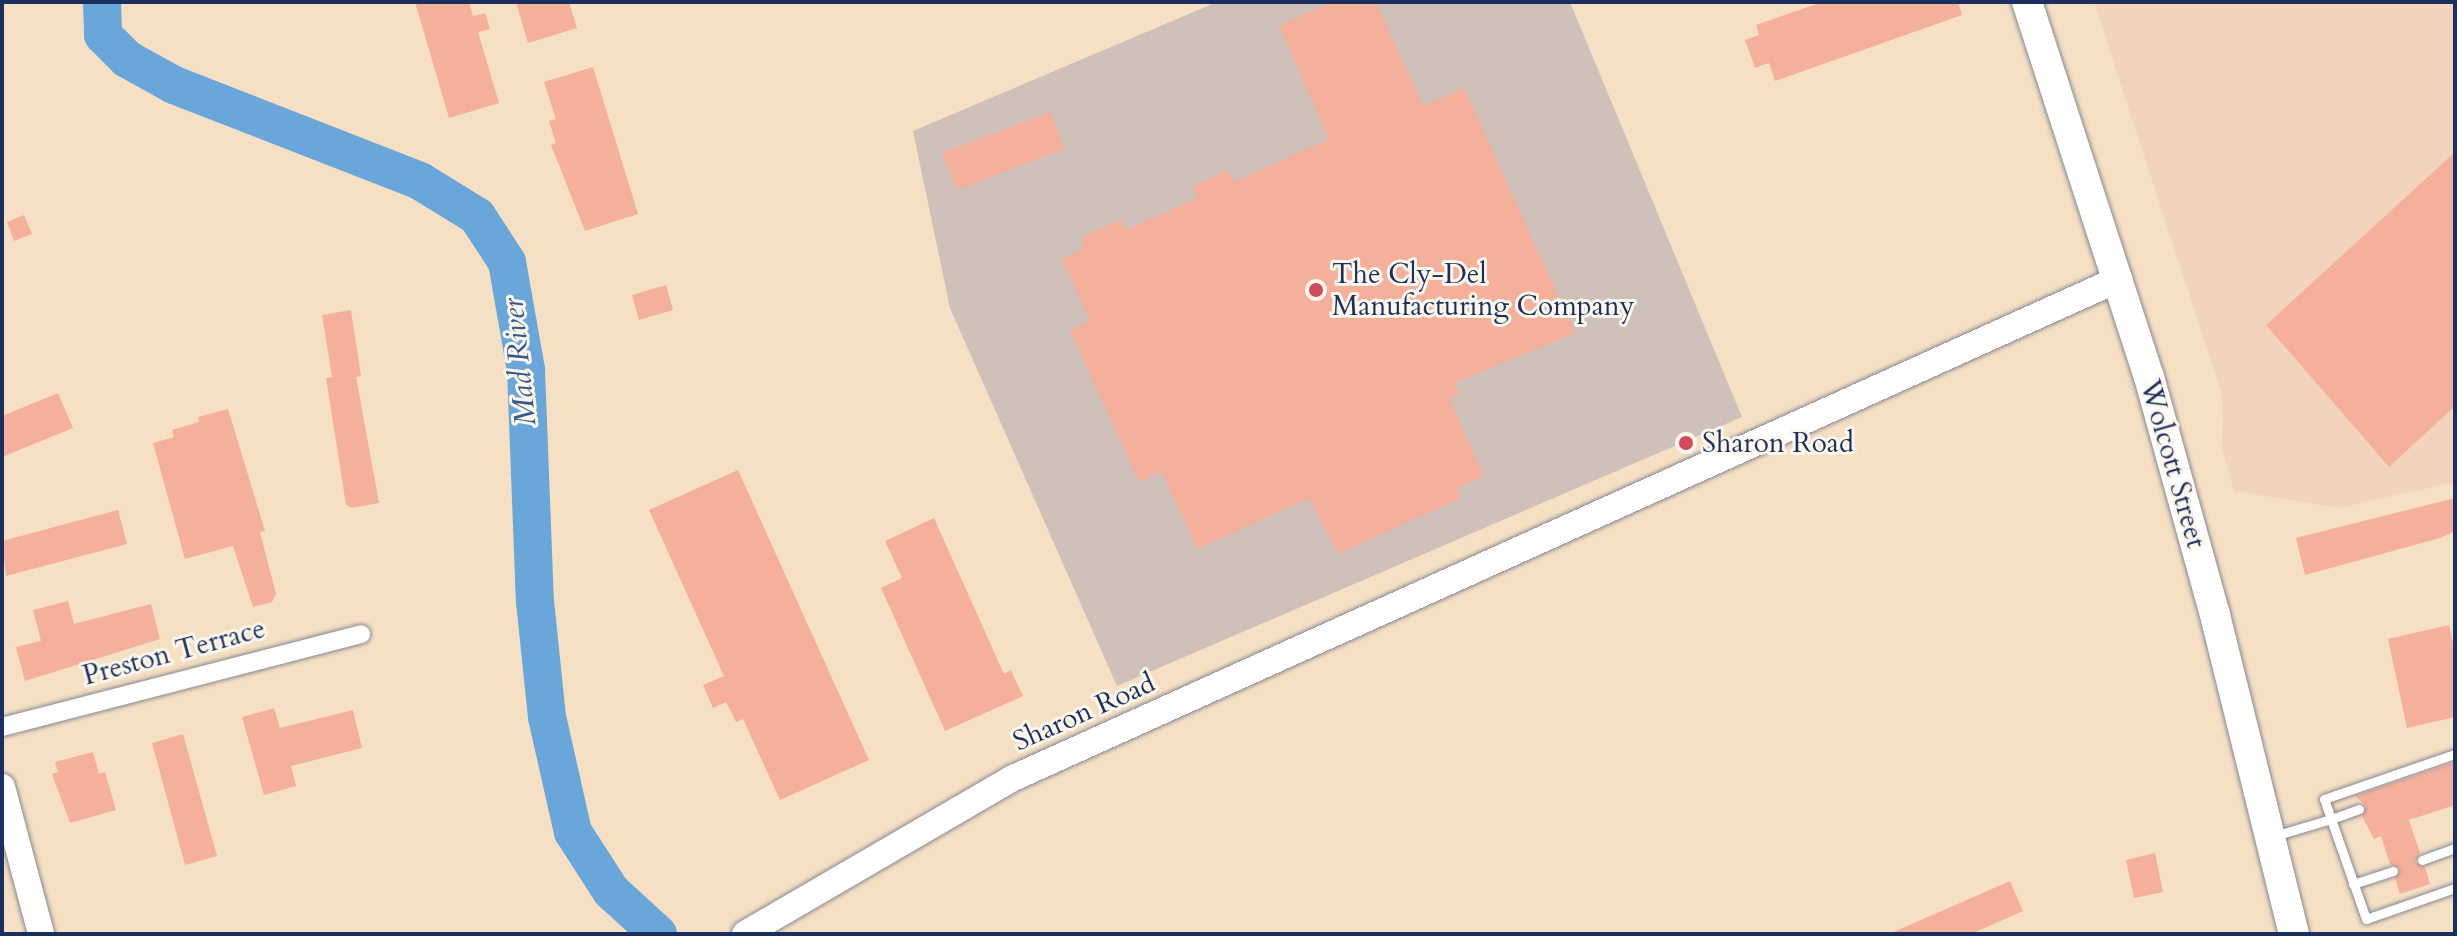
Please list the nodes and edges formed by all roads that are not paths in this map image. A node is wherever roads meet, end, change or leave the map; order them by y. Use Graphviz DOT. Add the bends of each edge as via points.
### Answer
graph roads {
  1 [pos="2027,2"];
  2 [pos="2119,279"];
  3 [pos="361,634"];
  4 [pos="2,727"];
  5 [pos="2455,754"];
  6 [pos="2,787"];
  7 [pos="2359,809"];
  8 [pos="2331,819"];
  9 [pos="2271,837"];
  10 [pos="2455,848"];
  11 [pos="2422,860"];
  12 [pos="2393,871"];
  13 [pos="2353,884"];
  14 [pos="2455,888"];
  15 [pos="41,934"];
  16 [pos="745,934"];
  17 [pos="2294,934"];
  1 -- 2 [label="main road, Wolcott Street"];
  2 -- 9 [label="main road, Wolcott Street" via="2211,598"];
  2 -- 16 [label="street, Sharon Road" via="1011,779"];
  3 -- 4 [label="street, Preston Terrace"];
  5 -- 8 [label="lane" via="2324,799"];
  6 -- 15 [label="street"];
  7 -- 8 [label="lane"];
  8 -- 9 [label="lane"];
  8 -- 13 [label="lane"];
  9 -- 17 [label="main road, Wolcott Street"];
  10 -- 11 [label="lane"];
  12 -- 13 [label="lane"];
  13 -- 14 [label="lane" via="2366,919"];
}
